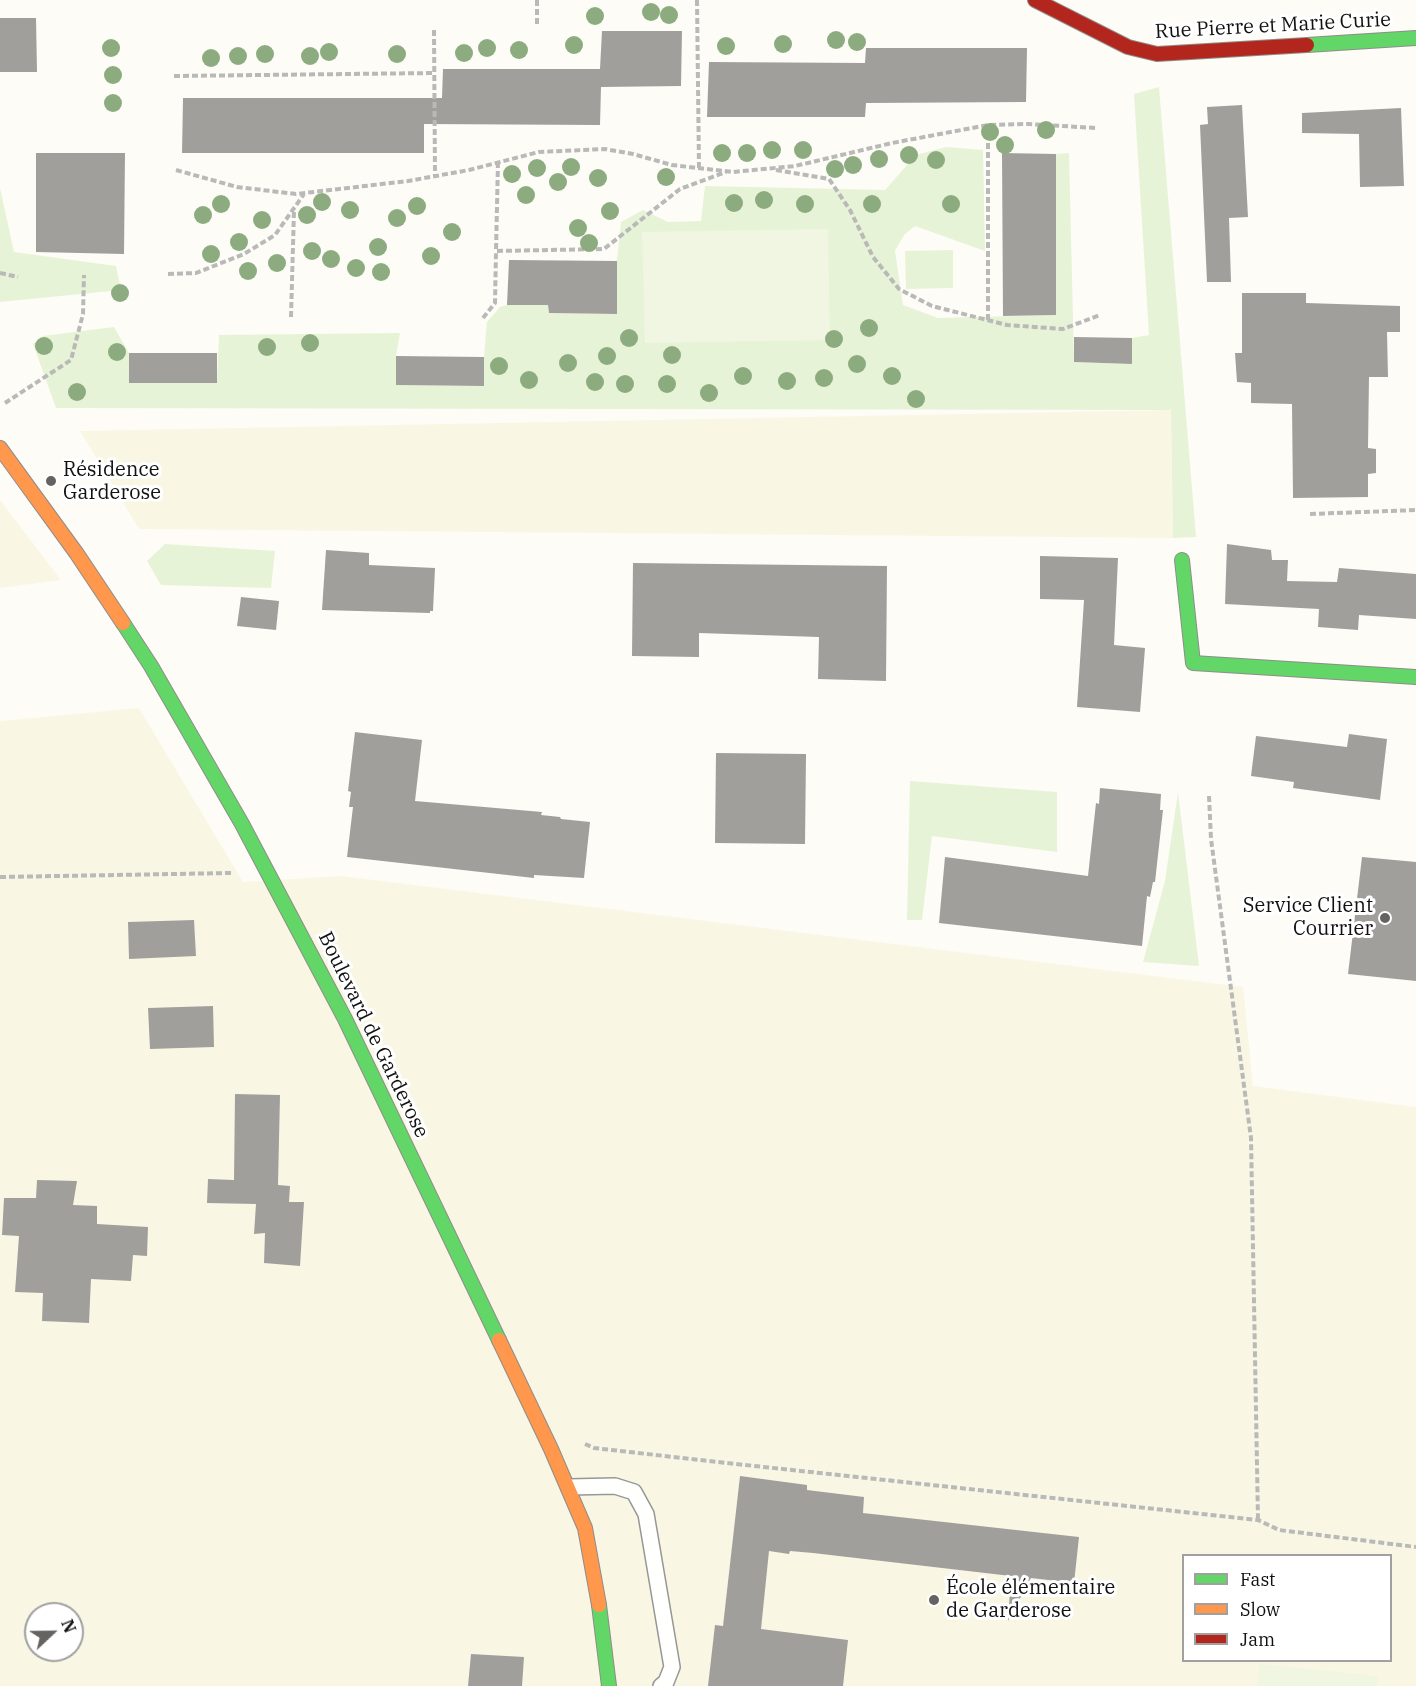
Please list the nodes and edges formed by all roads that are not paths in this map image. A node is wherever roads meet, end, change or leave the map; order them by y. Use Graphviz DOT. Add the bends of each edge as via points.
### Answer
graph roads {
  1 [pos="1035,0"];
  2 [pos="1416,38"];
  3 [pos="0,448"];
  4 [pos="1182,560"];
  5 [pos="1416,677"];
  6 [pos="569,1487"];
  7 [pos="609,1686"];
  8 [pos="661,1686"];
  1 -- 2 [label="main road, Rue Pierre et Marie Curie" via="1128,47 1156,54"];
  3 -- 6 [label="main road, Boulevard de Garderose" via="123,622 268,872 345,1018"];
  4 -- 5 [label="main road" via="1193,663"];
  6 -- 7 [label="main road, Boulevard de Garderose" via="585,1528"];
  6 -- 8 [label="lane" via="615,1485 634,1492 646,1514 672,1667"];
}
